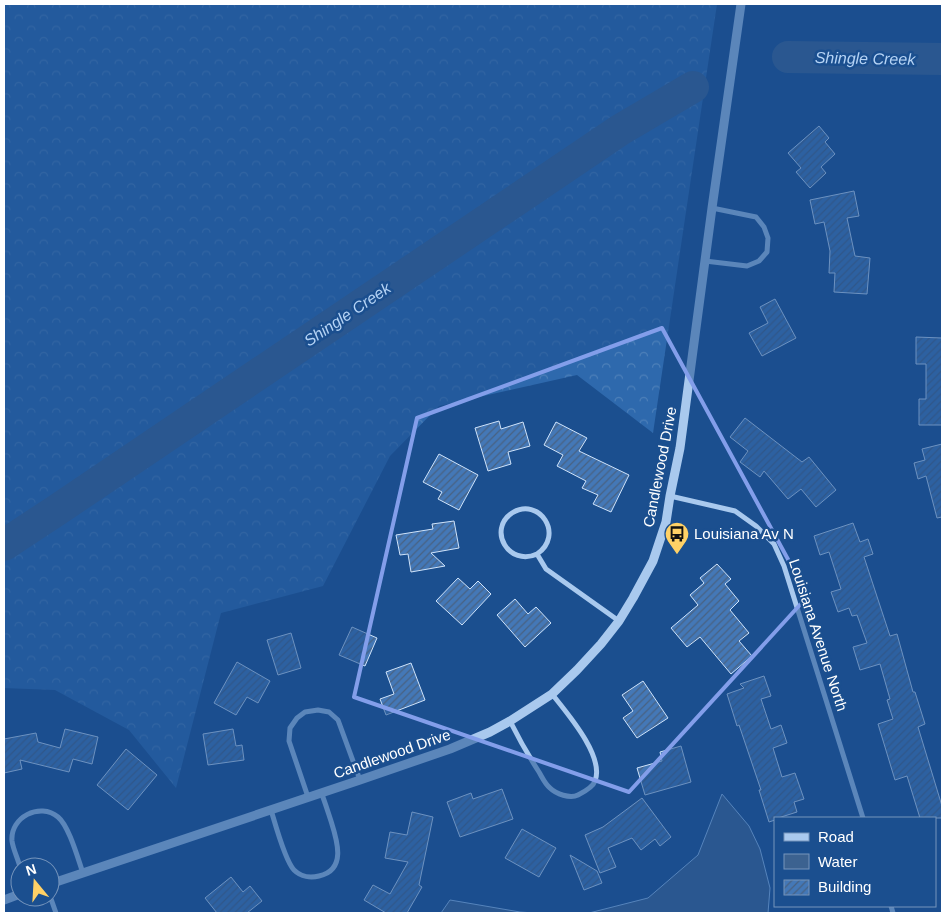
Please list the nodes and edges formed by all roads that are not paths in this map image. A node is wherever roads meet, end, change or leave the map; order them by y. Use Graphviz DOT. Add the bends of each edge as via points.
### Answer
graph roads {
  1 [pos="741,4"];
  2 [pos="712,208"];
  3 [pos="705,261"];
  4 [pos="670,496"];
  5 [pos="537,554"];
  6 [pos="619,621"];
  7 [pos="552,694"];
  8 [pos="510,721"];
  9 [pos="360,780"];
  10 [pos="322,792"];
  11 [pos="308,797"];
  12 [pos="270,809"];
  13 [pos="863,817"];
  14 [pos="17,857"];
  15 [pos="83,873"];
  16 [pos="60,881"];
  1 -- 2 [label="street, Candlewood Drive"];
  2 -- 3 [label="street, Candlewood Drive"];
  2 -- 3 [label="street" via="756,217 768,238 767,252 759,261 747,266"];
  3 -- 4 [label="street, Candlewood Drive" via="680,448"];
  4 -- 6 [label="street, Candlewood Drive" via="666,522 653,561"];
  4 -- 13 [label="street, Louisiana Avenue North" via="735,511 774,544 784,566"];
  5 -- 5 [label="street" via="549,537 547,521 540,513 530,510 511,514 503,526 505,546 522,557"];
  5 -- 6 [label="street" via="546,569"];
  6 -- 7 [label="street, Candlewood Drive"];
  7 -- 8 [label="street, Candlewood Drive"];
  7 -- 8 [label="street" via="594,756 595,782 585,792 573,797 550,788"];
  8 -- 9 [label="street, Candlewood Drive" via="450,748"];
  9 -- 10 [label="street, Candlewood Drive"];
  9 -- 11 [label="street" via="338,720 329,712 305,712 290,728 289,741"];
  10 -- 11 [label="street, Candlewood Drive"];
  10 -- 12 [label="street" via="338,843 338,854 331,871 321,876 303,876 294,870"];
  11 -- 12 [label="street, Candlewood Drive"];
  12 -- 15 [label="street, Candlewood Drive"];
  14 -- 15 [label="street" via="12,840 14,826 21,818 34,812 48,811 65,825"];
  15 -- 16 [label="street, Candlewood Drive"];
}
